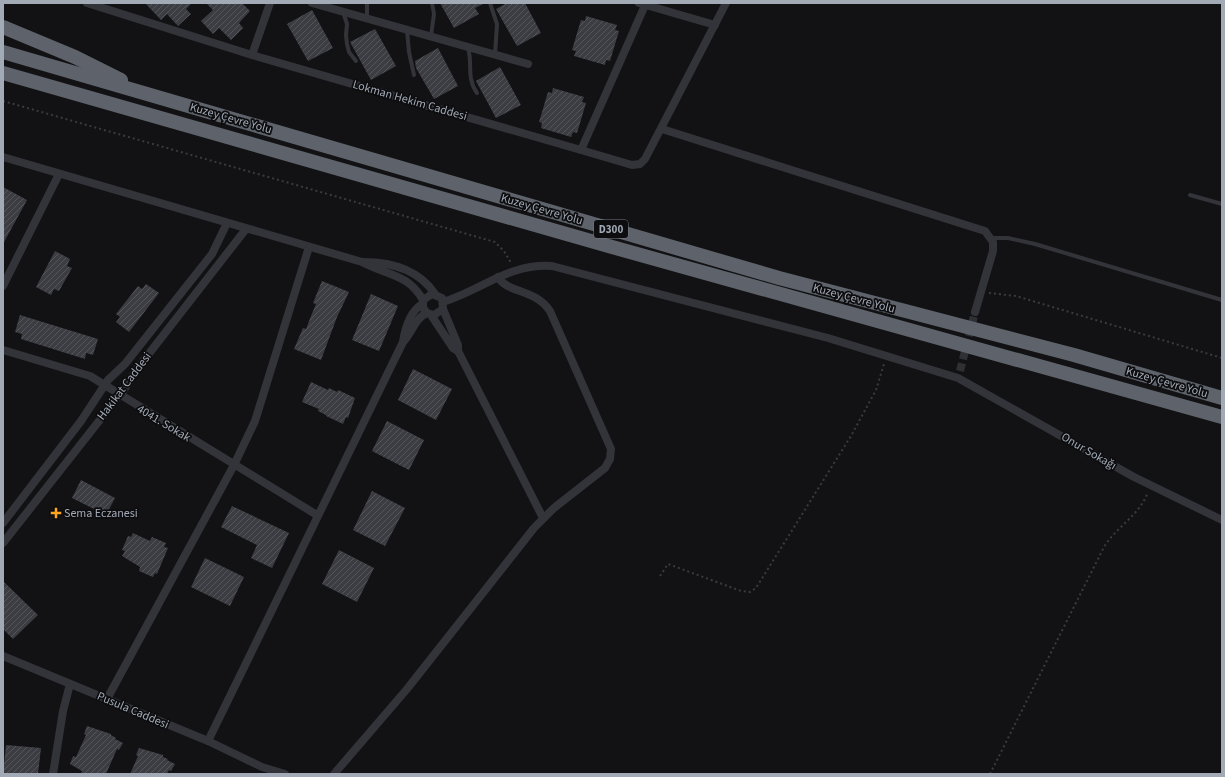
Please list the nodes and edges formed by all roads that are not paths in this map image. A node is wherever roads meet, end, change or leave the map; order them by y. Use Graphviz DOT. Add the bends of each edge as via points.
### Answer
graph roads {
  1 [pos="87,3"];
  2 [pos="270,3"];
  3 [pos="312,3"];
  4 [pos="367,3"];
  5 [pos="432,3"];
  6 [pos="490,3"];
  7 [pos="726,3"];
  8 [pos="644,4"];
  9 [pos="342,12"];
  10 [pos="367,18"];
  11 [pos="715,25"];
  12 [pos="3,27"];
  13 [pos="407,30"];
  14 [pos="430,37"];
  15 [pos="468,47"];
  16 [pos="3,52"];
  17 [pos="252,55"];
  18 [pos="495,55"];
  19 [pos="356,61"];
  20 [pos="528,64"];
  21 [pos="3,73"];
  22 [pos="414,75"];
  23 [pos="3,80"];
  24 [pos="69,92"];
  25 [pos="477,93"];
  26 [pos="146,94"];
  27 [pos="662,129"];
  28 [pos="581,150"];
  29 [pos="3,157"];
  30 [pos="59,174"];
  31 [pos="1190,194"];
  32 [pos="1222,204"];
  33 [pos="227,223"];
  34 [pos="246,228"];
  35 [pos="991,238"];
  36 [pos="309,247"];
  37 [pos="362,262"];
  38 [pos="498,277"];
  39 [pos="3,286"];
  40 [pos="436,294"];
  41 [pos="1222,300"];
  42 [pos="423,302"];
  43 [pos="443,305"];
  44 [pos="975,312"];
  45 [pos="429,314"];
  46 [pos="403,342"];
  47 [pos="3,350"];
  48 [pos="458,351"];
  49 [pos="104,385"];
  50 [pos="119,395"];
  51 [pos="1222,398"];
  52 [pos="1222,417"];
  53 [pos="234,465"];
  54 [pos="317,515"];
  55 [pos="543,518"];
  56 [pos="1222,520"];
  57 [pos="3,523"];
  58 [pos="3,543"];
  59 [pos="3,656"];
  60 [pos="70,684"];
  61 [pos="107,699"];
  62 [pos="208,741"];
  63 [pos="262,771"];
  64 [pos="53,774"];
  65 [pos="285,774"];
  66 [pos="334,774"];
  1 -- 17 [label="street, Lokman Hekim Caddesi"];
  2 -- 17 [label="street"];
  3 -- 9 [label="street"];
  4 -- 10 [label="lane"];
  5 -- 14 [label="lane" via="434,14"];
  6 -- 18 [label="lane" via="497,24"];
  7 -- 11 [label="street, Lokman Hekim Caddesi"];
  8 -- 11 [label="street"];
  8 -- 28 [label="street"];
  9 -- 10 [label="street"];
  9 -- 19 [label="lane" via="347,24 349,52"];
  10 -- 13 [label="street"];
  11 -- 27 [label="street, Lokman Hekim Caddesi"];
  12 -- 26 [label="highway" via="75,57"];
  13 -- 14 [label="street"];
  13 -- 22 [label="lane"];
  14 -- 15 [label="street"];
  15 -- 18 [label="street"];
  15 -- 25 [label="lane" via="472,59 470,78"];
  16 -- 26 [label="highway, Kuzey Çevre Yolu / D300"];
  17 -- 28 [label="street, Lokman Hekim Caddesi"];
  18 -- 20 [label="street"];
  21 -- 24 [label="highway, Kuzey Çevre Yolu / D300"];
  23 -- 24 [label="highway" via="28,87"];
  24 -- 52 [label="highway, Kuzey Çevre Yolu / D300"];
  26 -- 51 [label="highway, Kuzey Çevre Yolu / D300" via="779,278 1074,355"];
  27 -- 28 [label="street, Lokman Hekim Caddesi" via="646,159 636,165"];
  27 -- 35 [label="street" via="980,229"];
  29 -- 30 [label="street"];
  30 -- 33 [label="street"];
  30 -- 39 [label="street"];
  31 -- 32 [label="lane"];
  33 -- 34 [label="street"];
  33 -- 49 [label="street, Hakikat Caddesi" via="212,254 125,364"];
  34 -- 36 [label="street"];
  34 -- 50 [label="street, Hakikat Caddesi"];
  35 -- 41 [label="lane" via="1008,238 1035,244"];
  35 -- 44 [label="street" via="994,251"];
  36 -- 37 [label="street"];
  36 -- 53 [label="street" via="255,421"];
  37 -- 40 [label="street" via="375,262 412,272 424,279"];
  37 -- 42 [label="street" via="409,282"];
  38 -- 43 [label="street, Onur Sokağı"];
  38 -- 55 [label="street" via="505,285 540,300 550,311 611,449 610,459 605,468"];
  38 -- 56 [label="street, Onur Sokağı" via="514,269 535,266 560,267 959,374 1150,485"];
  40 -- 42 [label="street" via="428,295"];
  40 -- 43 [label="street"];
  42 -- 45 [label="street"];
  42 -- 46 [label="street" via="413,313 404,332"];
  43 -- 45 [label="street" via="438,314"];
  43 -- 48 [label="street"];
  45 -- 46 [label="street" via="419,318"];
  45 -- 48 [label="street" via="452,348"];
  46 -- 54 [label="street"];
  47 -- 49 [label="street, 4041. Sokak" via="90,376"];
  48 -- 55 [label="street"];
  49 -- 50 [label="street, 4041. Sokak"];
  49 -- 57 [label="street, Hakikat Caddesi" via="82,421"];
  50 -- 53 [label="street, 4041. Sokak"];
  50 -- 58 [label="street, Hakikat Caddesi"];
  53 -- 54 [label="street, 4041. Sokak"];
  53 -- 61 [label="street"];
  54 -- 62 [label="street"];
  55 -- 66 [label="street" via="407,688"];
  59 -- 60 [label="street, Pusula Caddesi"];
  60 -- 61 [label="street, Pusula Caddesi"];
  60 -- 64 [label="street"];
  61 -- 62 [label="street, Pusula Caddesi"];
  62 -- 63 [label="street, Pusula Caddesi"];
  63 -- 65 [label="street, Pusula Caddesi"];
}
